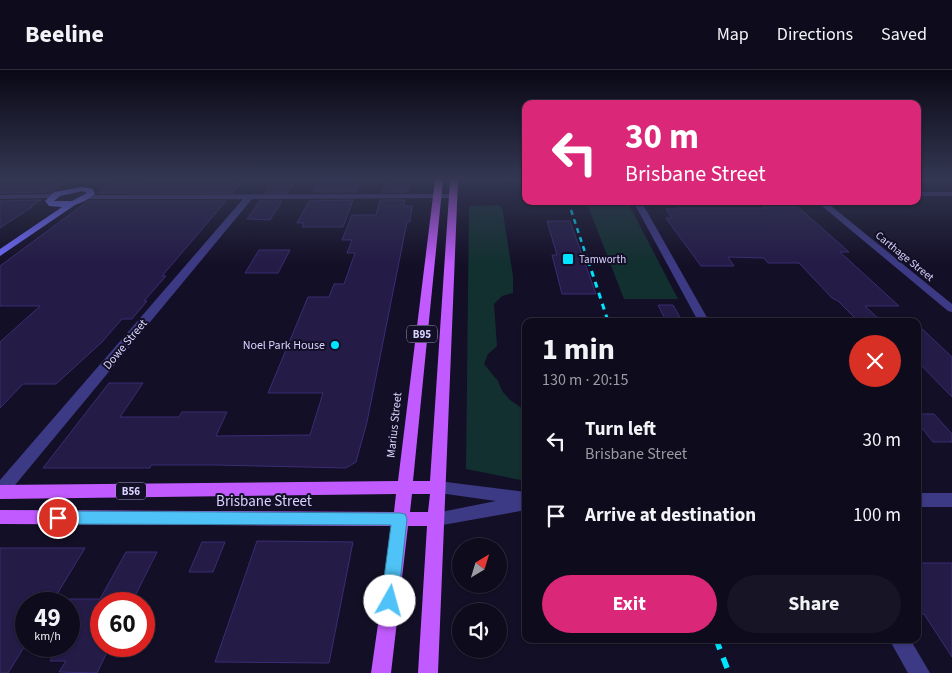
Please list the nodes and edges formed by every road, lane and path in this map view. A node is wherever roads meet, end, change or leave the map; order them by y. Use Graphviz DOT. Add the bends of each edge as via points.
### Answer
graph roads {
  1 [pos="48,208"];
  2 [pos="64,208"];
  3 [pos="240,208"];
  4 [pos="436,208"];
  5 [pos="451,208"];
  6 [pos="641,208"];
  7 [pos="829,208"];
  8 [pos="0,245"];
  9 [pos="0,253"];
  10 [pos="952,309"];
  11 [pos="702,318"];
  12 [pos="405,487"];
  13 [pos="438,487"];
  14 [pos="0,492"];
  15 [pos="522,498"];
  16 [pos="921,500"];
  17 [pos="952,500"];
  18 [pos="522,504"];
  19 [pos="0,517"];
  20 [pos="400,519"];
  21 [pos="436,519"];
  22 [pos="901,643"];
  23 [pos="381,673"];
  24 [pos="428,673"];
  25 [pos="920,673"];
  1 -- 8 [label="main road"];
  2 -- 9 [label="main road"];
  3 -- 14 [label="street, Dowe Street"];
  4 -- 12 [label="main road, Marius Street / B95"];
  5 -- 13 [label="main road, B95"];
  6 -- 11 [label="street"];
  7 -- 10 [label="street, Carthage Street"];
  12 -- 13 [label="main road, Brisbane Street / B56"];
  12 -- 14 [label="main road, Brisbane Street / B56"];
  12 -- 20 [label="main road, Marius Street"];
  13 -- 15 [label="street, Brisbane Street"];
  13 -- 21 [label="main road"];
  16 -- 17 [label="street"];
  18 -- 21 [label="street, Brisbane Street"];
  19 -- 20 [label="main road, Brisbane Street / B56"];
  20 -- 21 [label="main road, Brisbane Street / B56"];
  20 -- 23 [label="main road, Marius Street"];
  21 -- 24 [label="main road"];
  22 -- 25 [label="street"];
}
